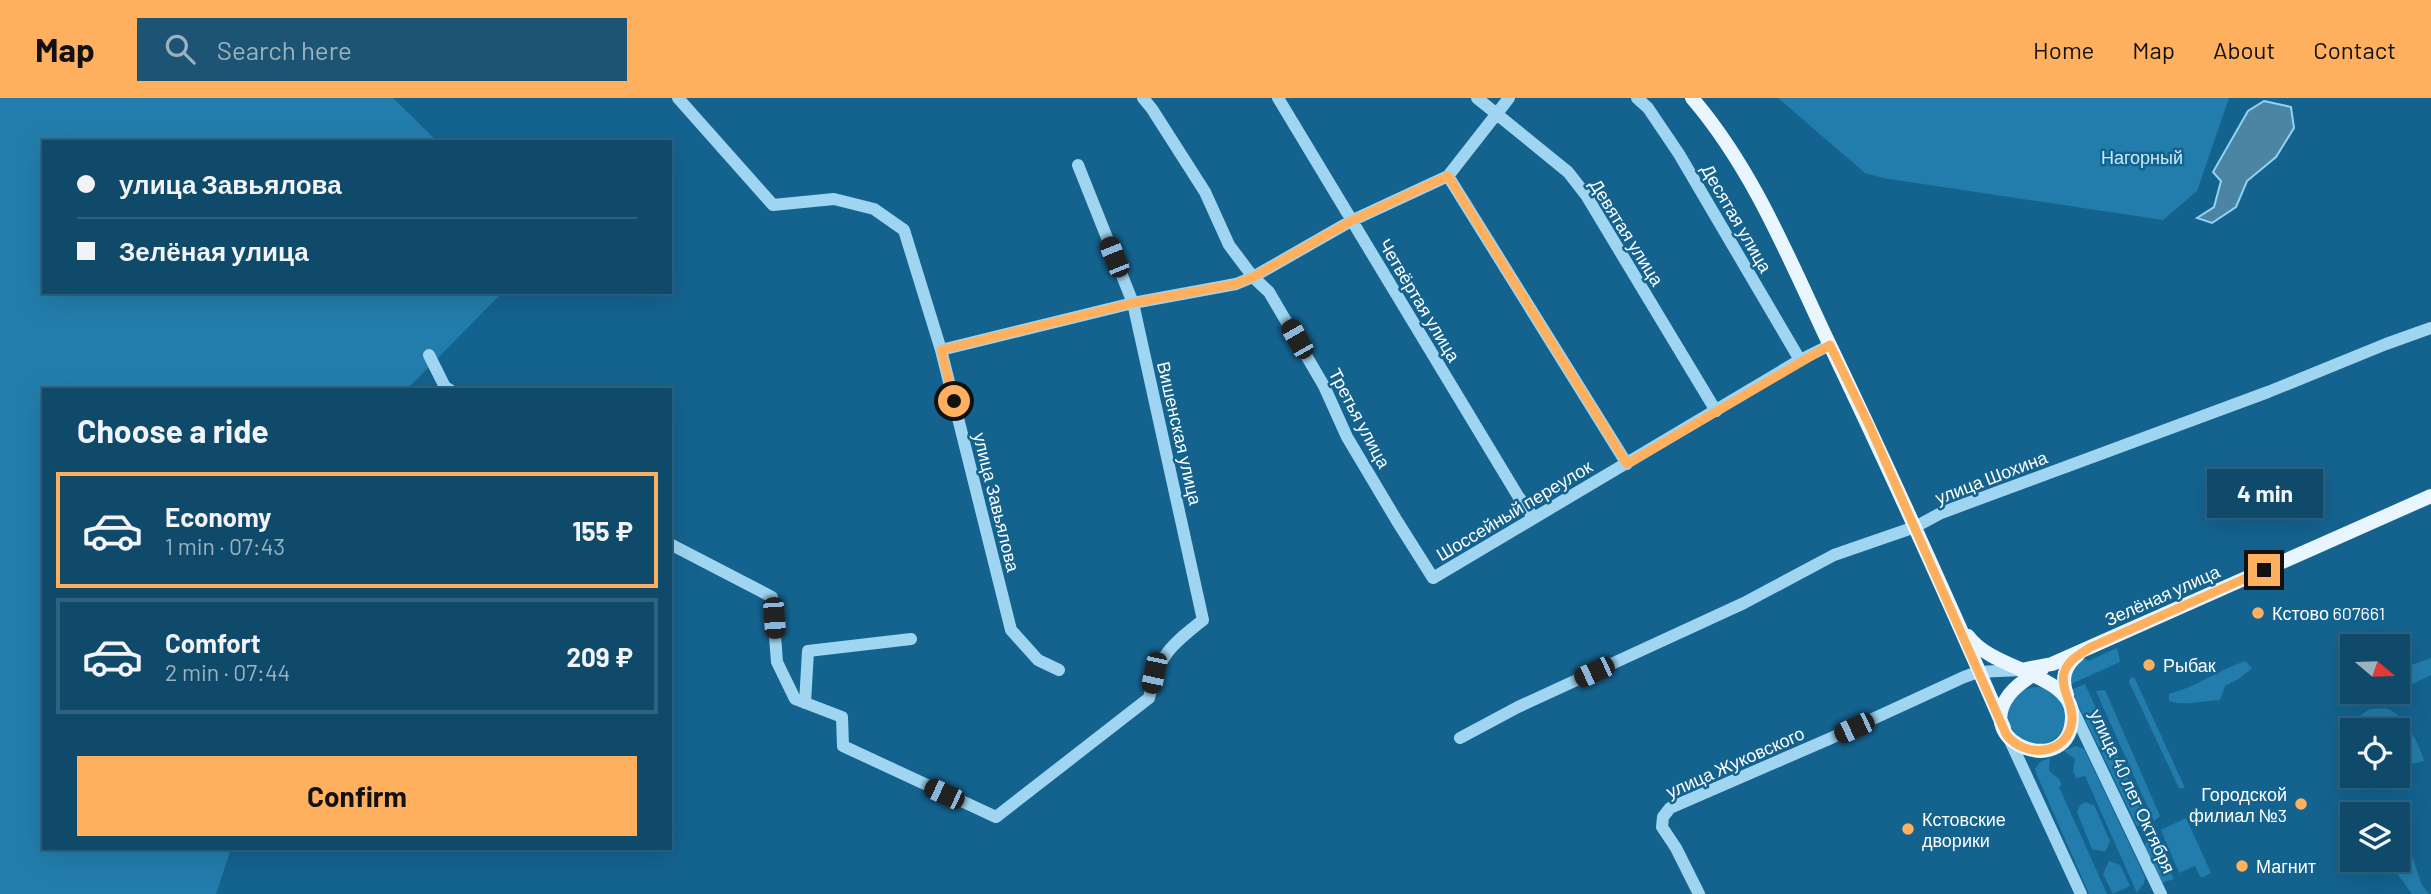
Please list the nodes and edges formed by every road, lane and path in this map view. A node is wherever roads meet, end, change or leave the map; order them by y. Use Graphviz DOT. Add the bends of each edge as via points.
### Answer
graph roads {
  1 [pos="678,98"];
  2 [pos="1143,98"];
  3 [pos="1278,98"];
  4 [pos="1477,98"];
  5 [pos="1509,98"];
  6 [pos="1637,98"];
  7 [pos="1692,98"];
  8 [pos="1496,114"];
  9 [pos="1078,165"];
  10 [pos="1448,176"];
  11 [pos="1351,221"];
  12 [pos="1253,277"];
  13 [pos="1133,303"];
  14 [pos="2431,328"];
  15 [pos="1830,345"];
  16 [pos="941,350"];
  17 [pos="429,355"];
  18 [pos="1800,360"];
  19 [pos="447,388"];
  20 [pos="1716,411"];
  21 [pos="1627,464"];
  22 [pos="2431,496"];
  23 [pos="1534,518"];
  24 [pos="1915,527"];
  25 [pos="672,545"];
  26 [pos="1433,578"];
  27 [pos="1959,623"];
  28 [pos="911,639"];
  29 [pos="2091,647"];
  30 [pos="1059,670"];
  31 [pos="1978,671"];
  32 [pos="2024,677"];
  33 [pos="2069,701"];
  34 [pos="805,703"];
  35 [pos="2005,731"];
  36 [pos="1460,738"];
  37 [pos="1699,894"];
  38 [pos="2081,894"];
  39 [pos="2160,894"];
  1 -- 16 [label="street, улица Завьялова" via="773,205 834,199 874,209 904,230"];
  2 -- 12 [label="street, Третья улица" via="1205,192 1229,245"];
  3 -- 11 [label="street, Четвёртая улица"];
  4 -- 8 [label="street, Девятая улица"];
  5 -- 8 [label="street"];
  6 -- 18 [label="street, Десятая улица" via="1679,154"];
  7 -- 15 [label="main road" via="1756,191"];
  8 -- 10 [label="street"];
  8 -- 20 [label="street, Девятая улица" via="1568,172 1586,195"];
  9 -- 13 [label="street, Вишенская улица"];
  10 -- 11 [label="street"];
  10 -- 21 [label="street"];
  11 -- 12 [label="street"];
  11 -- 23 [label="street, Четвёртая улица"];
  12 -- 13 [label="street"];
  12 -- 26 [label="street, Третья улица" via="1269,292 1324,386 1347,437"];
  13 -- 16 [label="street"];
  13 -- 34 [label="street, Вишенская улица" via="1203,620 1172,643 1154,673 1149,698 996,817 843,746 842,717"];
  14 -- 24 [label="street, улица Шохина" via="1941,513"];
  15 -- 18 [label="street, Шоссейный переулок"];
  15 -- 24 [label="main road"];
  16 -- 30 [label="street, улица Завьялова" via="1011,630 1038,660"];
  17 -- 19 [label="street"];
  18 -- 20 [label="street, Шоссейный переулок"];
  20 -- 21 [label="street, Шоссейный переулок"];
  21 -- 23 [label="street, Шоссейный переулок"];
  22 -- 29 [label="main road, Зелёная улица"];
  23 -- 26 [label="street, Шоссейный переулок"];
  24 -- 27 [label="main road"];
  24 -- 36 [label="street, улица Шохина" via="1834,555 1744,603"];
  25 -- 34 [label="street" via="772,597 777,662 795,699"];
  27 -- 31 [label="main road"];
  27 -- 32 [label="main road, улица 40 лет Октября" via="1983,652"];
  28 -- 34 [label="street" via="808,651"];
  29 -- 32 [label="main road, Зелёная улица"];
  29 -- 33 [label="main road" via="2067,665 2063,684"];
  31 -- 32 [label="street, улица Жуковского"];
  31 -- 35 [label="main road"];
  31 -- 37 [label="street, улица Жуковского" via="1670,808 1662,827"];
  32 -- 33 [label="main road, улица 40 лет Октября" via="2053,684"];
  32 -- 35 [label="main road" via="2003,707"];
  33 -- 35 [label="main road, улица 40 лет Октября" via="2069,732 2049,750 2021,748"];
  33 -- 39 [label="street, улица 40 лет Октября"];
  35 -- 38 [label="street"];
}
